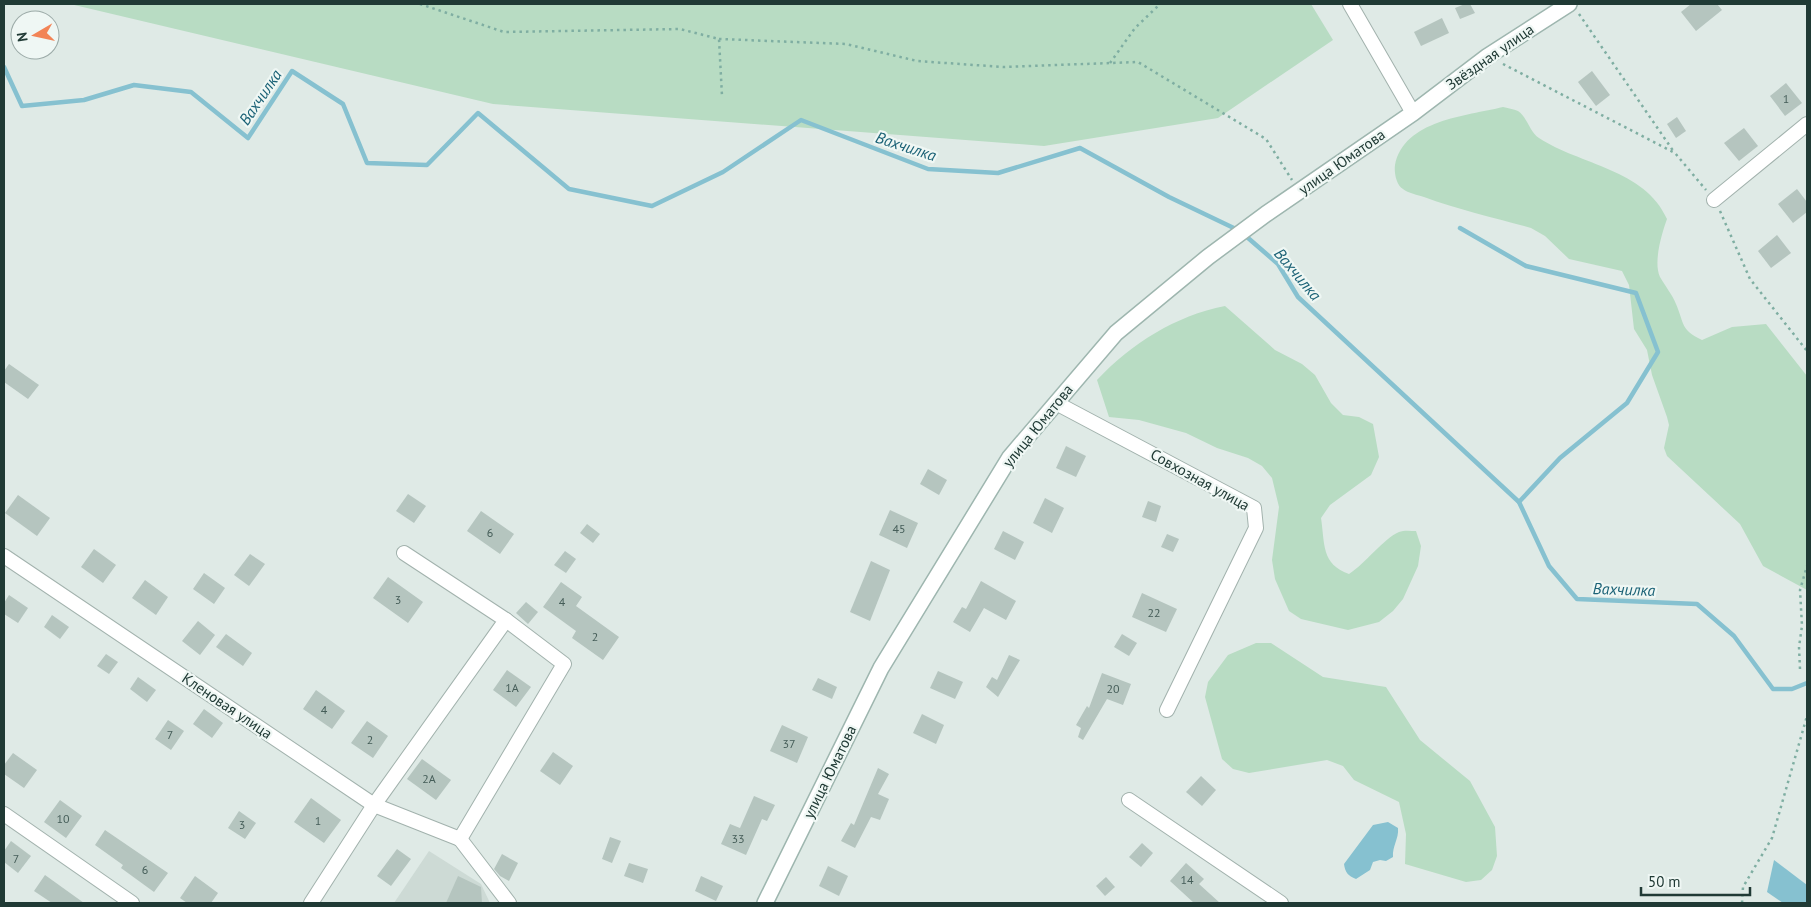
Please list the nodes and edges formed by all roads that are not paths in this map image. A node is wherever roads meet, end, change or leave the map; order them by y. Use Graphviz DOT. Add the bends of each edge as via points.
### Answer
graph roads {
  1 [pos="1350,4"];
  2 [pos="1573,8"];
  3 [pos="1414,113"];
  4 [pos="1807,124"];
  5 [pos="1714,200"];
  6 [pos="1056,403"];
  7 [pos="404,553"];
  8 [pos="4,556"];
  9 [pos="506,620"];
  10 [pos="1167,710"];
  11 [pos="1129,800"];
  12 [pos="374,805"];
  13 [pos="4,814"];
  14 [pos="460,839"];
  15 [pos="132,903"];
  16 [pos="311,903"];
  17 [pos="509,903"];
  18 [pos="766,903"];
  19 [pos="1281,903"];
  1 -- 3 [label="street"];
  2 -- 3 [label="main road, Звёздная улица" via="1488,56"];
  3 -- 6 [label="main road, улица Юматова" via="1208,257 1116,333"];
  4 -- 5 [label="street"];
  6 -- 10 [label="street, Совхозная улица" via="1254,508 1256,528"];
  6 -- 18 [label="main road, улица Юматова" via="1010,458 881,668"];
  7 -- 9 [label="street"];
  8 -- 12 [label="street, Кленовая улица"];
  9 -- 12 [label="street"];
  9 -- 14 [label="street" via="564,664"];
  11 -- 19 [label="street"];
  12 -- 14 [label="street, Кленовая улица"];
  12 -- 16 [label="street"];
  13 -- 15 [label="street"];
  14 -- 17 [label="street"];
}
